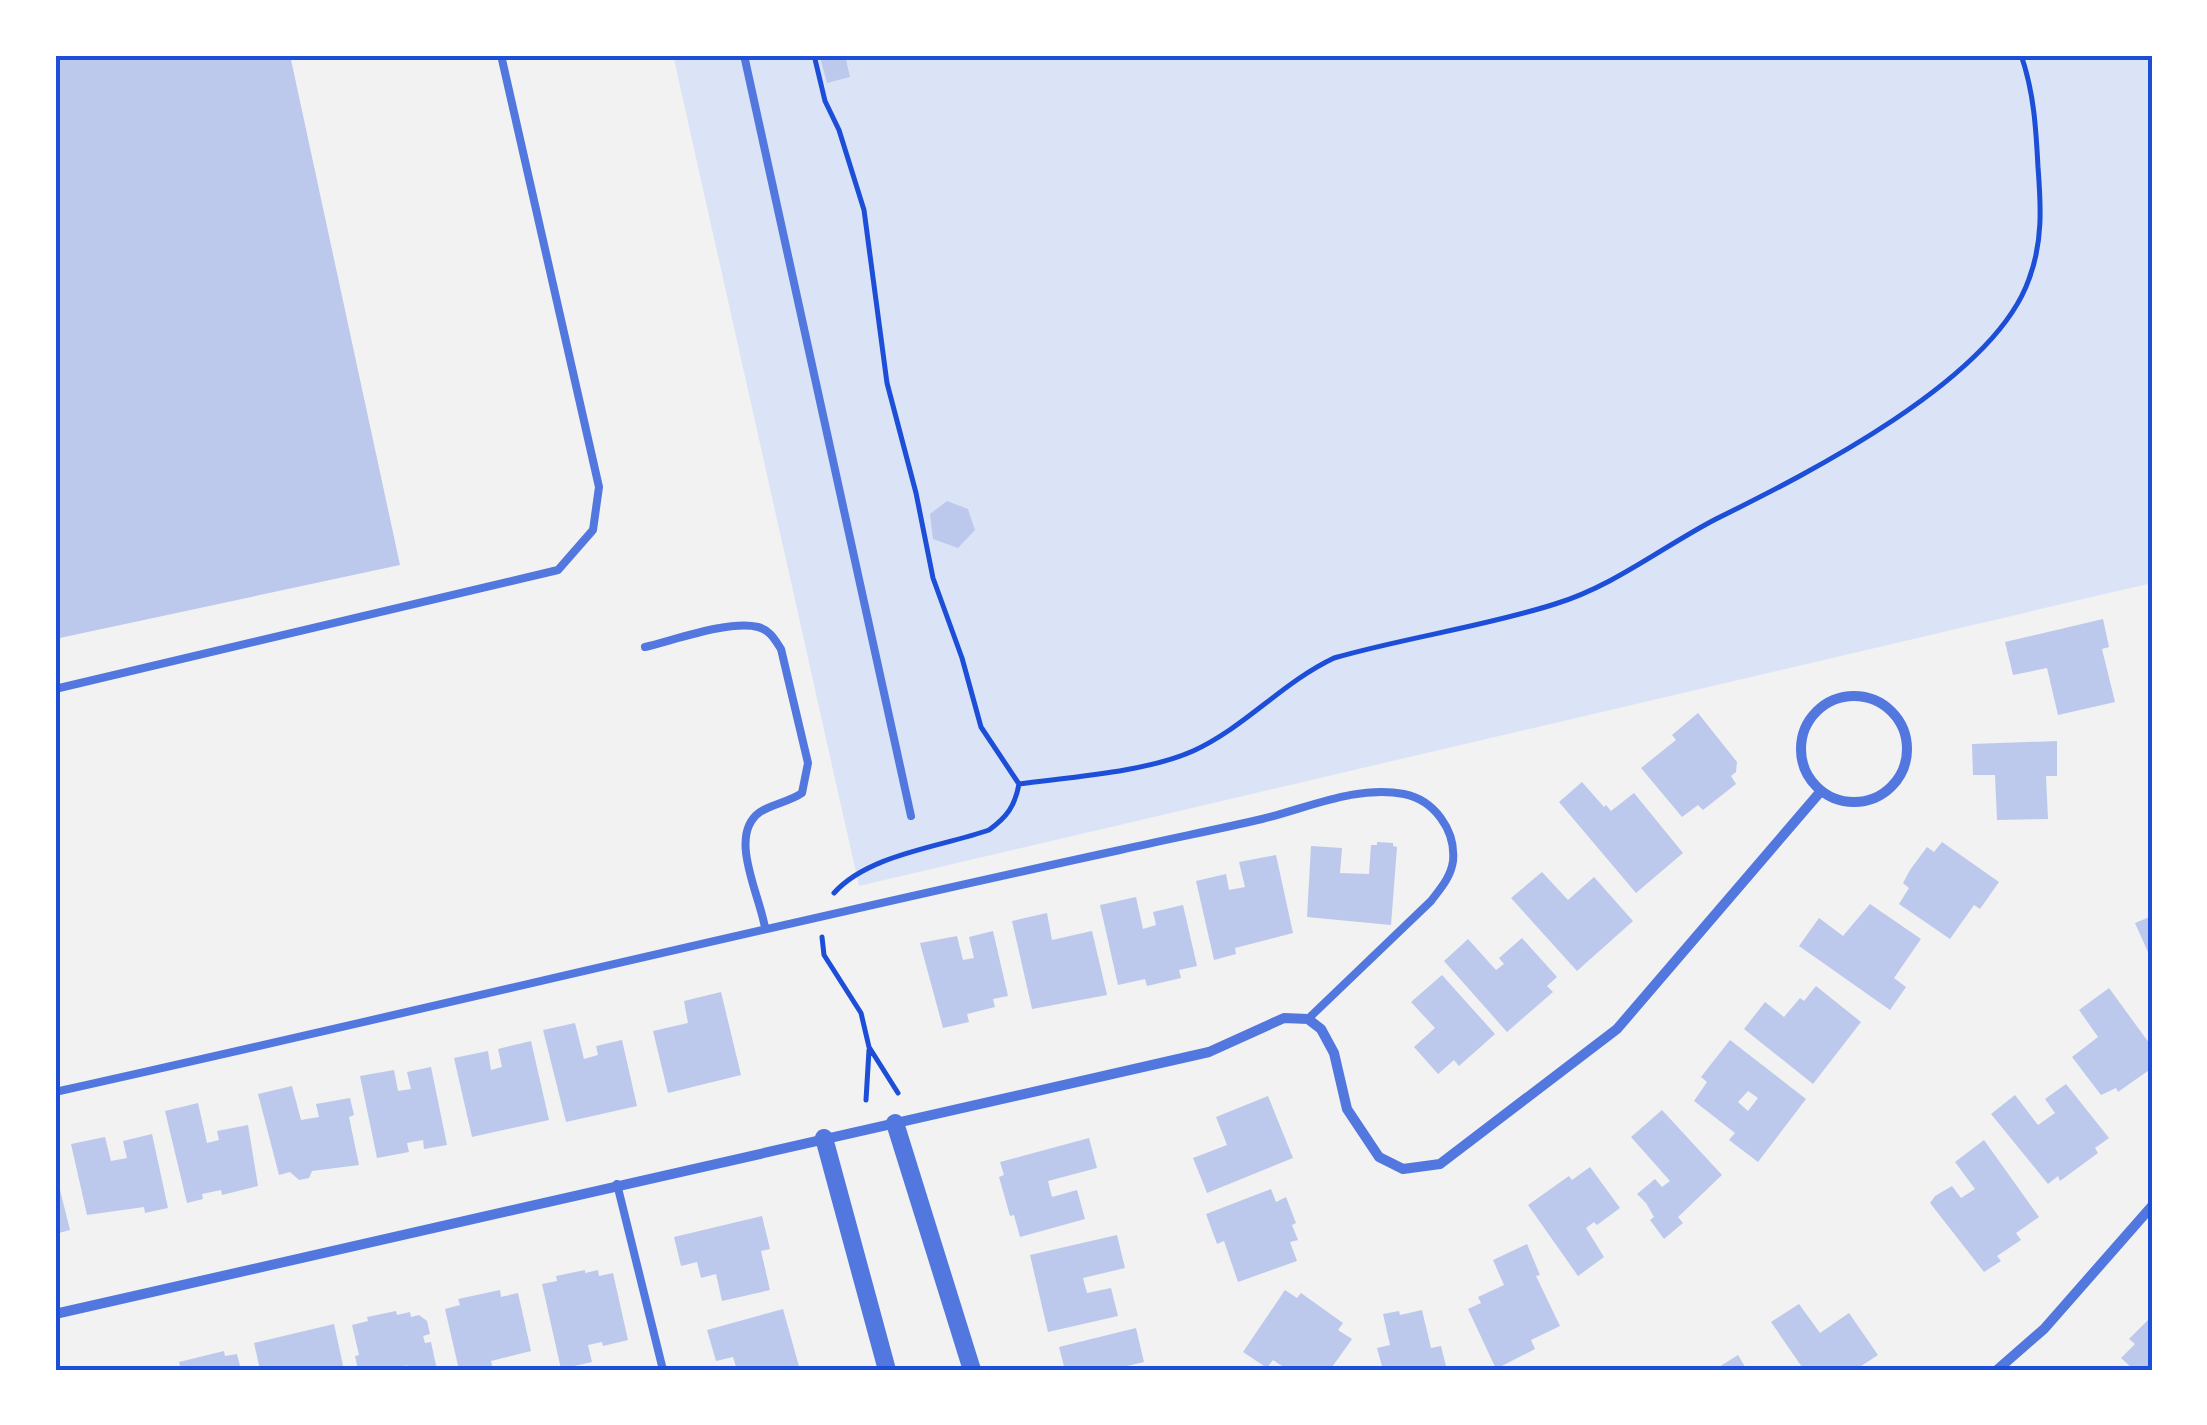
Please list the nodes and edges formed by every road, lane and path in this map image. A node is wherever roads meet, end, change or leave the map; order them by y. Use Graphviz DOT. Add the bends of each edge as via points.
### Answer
graph roads {
  1 [pos="501,55"];
  2 [pos="744,55"];
  3 [pos="814,55"];
  4 [pos="2021,55"];
  5 [pos="645,647"];
  6 [pos="55,689"];
  7 [pos="1018,784"];
  8 [pos="1821,791"];
  9 [pos="911,816"];
  10 [pos="824,914"];
  11 [pos="766,928"];
  12 [pos="1308,1018"];
  13 [pos="870,1047"];
  14 [pos="55,1092"];
  15 [pos="898,1093"];
  16 [pos="866,1100"];
  17 [pos="895,1123"];
  18 [pos="824,1138"];
  19 [pos="617,1184"];
  20 [pos="2152,1206"];
  21 [pos="55,1314"];
  22 [pos="663,1370"];
  23 [pos="888,1370"];
  24 [pos="972,1370"];
  25 [pos="1997,1370"];
  1 -- 6 [label="lane" via="599,487 593,530 558,570"];
  2 -- 9 [label="lane"];
  3 -- 7 [label="path" via="864,210 887,383 932,578 981,727"];
  4 -- 7 [label="path" via="2033,100 2040,213 2028,282 1993,336 1908,411 1582,595 1334,658 1194,751"];
  5 -- 11 [label="lane" via="757,627 782,649 808,763 802,793 756,814 746,827 744,843"];
  7 -- 10 [label="path" via="1006,818 990,830 871,865 835,891"];
  8 -- 8 [label="street" via="1836,800 1869,800 1897,782 1908,750 1899,718 1887,706 1852,696 1834,700 1806,724 1802,760"];
  8 -- 12 [label="street" via="1617,1029 1440,1164 1402,1169 1379,1157 1347,1110 1328,1041"];
  10 -- 11 [label="lane"];
  10 -- 12 [label="lane" via="1360,792 1429,802 1450,839 1448,879"];
  10 -- 13 [label="path" via="824,954 861,1013"];
  11 -- 14 [label="lane"];
  12 -- 17 [label="street" via="1284,1018 1208,1052"];
  13 -- 15 [label="path"];
  13 -- 16 [label="path"];
  17 -- 18 [label="street"];
  17 -- 24 [label="street"];
  18 -- 19 [label="street"];
  18 -- 23 [label="street"];
  19 -- 21 [label="street"];
  19 -- 22 [label="lane"];
  20 -- 25 [label="street" via="2044,1328"];
}
